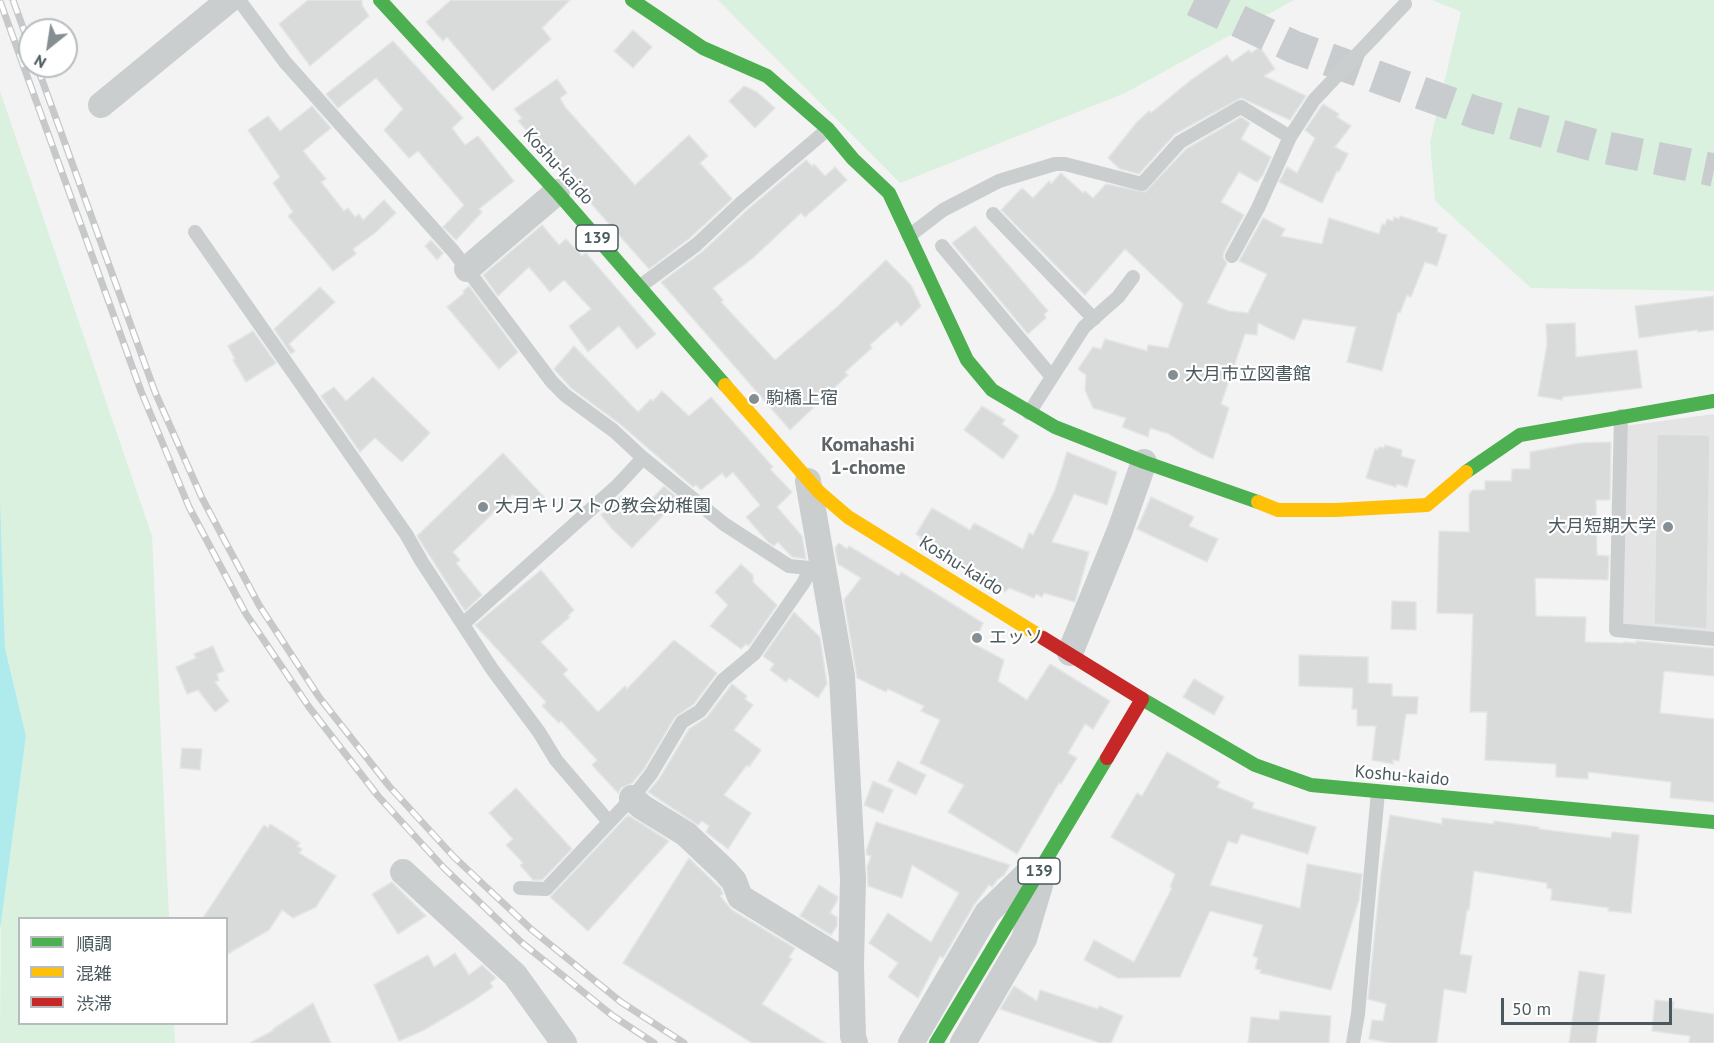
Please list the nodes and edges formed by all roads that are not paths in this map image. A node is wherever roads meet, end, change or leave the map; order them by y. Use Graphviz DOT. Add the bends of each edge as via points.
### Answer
graph roads {
  1 [pos="229,0"];
  2 [pos="239,0"];
  3 [pos="381,0"];
  4 [pos="632,0"];
  5 [pos="1405,4"];
  6 [pos="101,105"];
  7 [pos="828,129"];
  8 [pos="1290,137"];
  9 [pos="557,192"];
  10 [pos="993,214"];
  11 [pos="195,232"];
  12 [pos="909,236"];
  13 [pos="942,246"];
  14 [pos="1232,256"];
  15 [pos="467,269"];
  16 [pos="1133,277"];
  17 [pos="639,287"];
  18 [pos="1094,319"];
  19 [pos="1052,377"];
  20 [pos="1714,401"];
  21 [pos="1029,413"];
  22 [pos="1621,416"];
  23 [pos="643,458"];
  24 [pos="1144,462"];
  25 [pos="808,481"];
  26 [pos="816,566"];
  27 [pos="463,624"];
  28 [pos="1714,639"];
  29 [pos="1070,653"];
  30 [pos="1142,699"];
  31 [pos="1378,792"];
  32 [pos="632,798"];
  33 [pos="609,822"];
  34 [pos="1714,822"];
  35 [pos="1050,852"];
  36 [pos="403,872"];
  37 [pos="520,888"];
  38 [pos="851,965"];
  39 [pos="564,1043"];
  40 [pos="855,1043"];
  41 [pos="911,1043"];
  42 [pos="936,1043"];
  43 [pos="963,1043"];
  44 [pos="1353,1043"];
  1 -- 6 [label="street"];
  2 -- 15 [label="lane" via="285,62"];
  3 -- 9 [label="main road, Koshu-kaido / 139"];
  4 -- 7 [label="main road" via="703,48 767,76"];
  5 -- 8 [label="lane" via="1314,100"];
  7 -- 12 [label="main road" via="889,193"];
  7 -- 17 [label="lane" via="696,245"];
  8 -- 12 [label="lane" via="1241,107 1180,142 1142,184 1055,164 999,181 943,210"];
  8 -- 14 [label="lane"];
  9 -- 15 [label="street"];
  9 -- 17 [label="main road, Koshu-kaido / 139"];
  10 -- 18 [label="lane"];
  11 -- 27 [label="lane" via="406,534"];
  12 -- 21 [label="main road" via="967,360 992,390"];
  13 -- 19 [label="lane"];
  15 -- 23 [label="lane" via="552,382"];
  16 -- 18 [label="lane"];
  17 -- 25 [label="main road, Koshu-kaido / 139"];
  18 -- 19 [label="lane" via="1084,327"];
  19 -- 21 [label="lane"];
  20 -- 22 [label="main road"];
  21 -- 24 [label="main road"];
  22 -- 24 [label="main road" via="1520,435 1475,464 1427,505 1278,510"];
  22 -- 28 [label="lane" via="1616,630"];
  23 -- 26 [label="lane" via="724,524 789,566"];
  23 -- 27 [label="lane"];
  24 -- 29 [label="street"];
  25 -- 26 [label="street"];
  25 -- 29 [label="main road, Koshu-kaido / 139" via="848,517"];
  26 -- 32 [label="lane" via="754,654 723,680 700,711 681,722"];
  26 -- 38 [label="street" via="842,676 853,879"];
  27 -- 33 [label="lane" via="556,760"];
  29 -- 30 [label="main road, Koshu-kaido / 139"];
  30 -- 31 [label="main road, Koshu-kaido" via="1274,773 1311,785"];
  30 -- 35 [label="main road, 139"];
  31 -- 34 [label="main road, Koshu-kaido"];
  31 -- 44 [label="lane"];
  32 -- 33 [label="lane"];
  32 -- 38 [label="street" via="699,845 734,881 740,897"];
  33 -- 37 [label="lane" via="546,889"];
  35 -- 41 [label="street" via="987,914"];
  35 -- 42 [label="main road, 139"];
  35 -- 43 [label="street" via="1024,939"];
  36 -- 39 [label="street" via="515,975"];
  38 -- 40 [label="street"];
}
